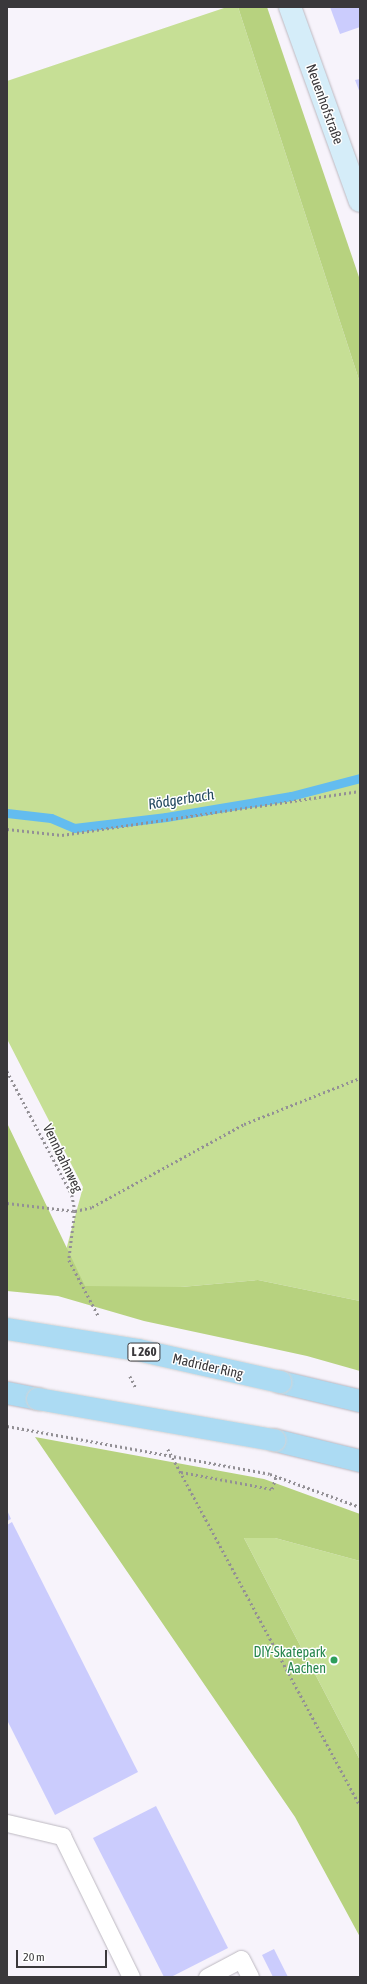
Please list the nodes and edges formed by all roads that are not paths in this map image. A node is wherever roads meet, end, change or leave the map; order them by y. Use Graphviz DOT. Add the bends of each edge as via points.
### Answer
graph roads {
  1 [pos="290,7"];
  2 [pos="360,200"];
  3 [pos="7,1329"];
  4 [pos="7,1393"];
  5 [pos="360,1401"];
  6 [pos="360,1461"];
  7 [pos="7,1823"];
  8 [pos="131,1977"];
  9 [pos="207,1977"];
  10 [pos="250,1977"];
  1 -- 2 [label="street, Neuenhofstraße"];
  3 -- 5 [label="main road, Madrider Ring / L 260, bridge" via="138,1350"];
  4 -- 6 [label="main road, bridge" via="274,1440"];
  7 -- 8 [label="lane" via="62,1836"];
  9 -- 10 [label="lane" via="241,1959"];
}
